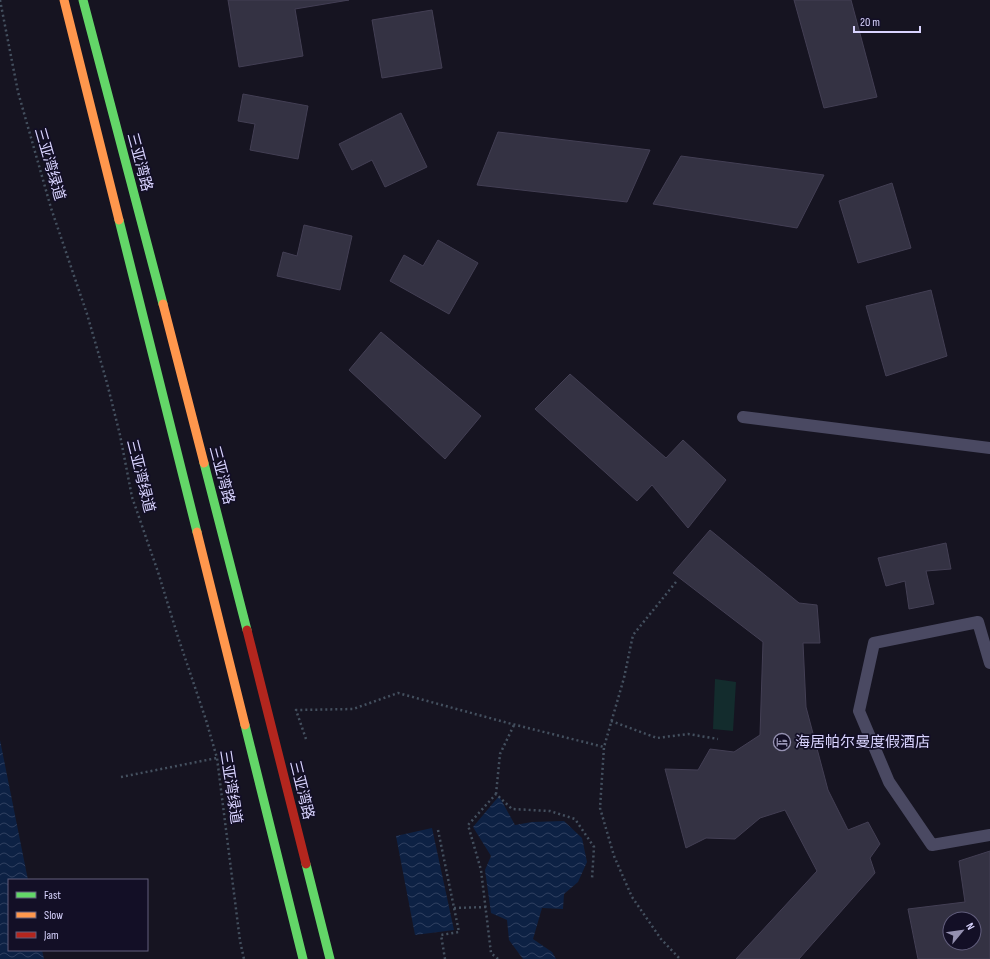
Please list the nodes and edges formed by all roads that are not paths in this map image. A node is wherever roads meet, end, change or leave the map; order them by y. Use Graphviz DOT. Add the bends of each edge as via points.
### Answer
graph roads {
  1 [pos="64,0"];
  2 [pos="83,0"];
  3 [pos="743,417"];
  4 [pos="990,448"];
  5 [pos="990,663"];
  6 [pos="990,835"];
  7 [pos="303,959"];
  8 [pos="330,959"];
  1 -- 7 [label="main road"];
  2 -- 8 [label="main road, 三亚湾路" via="220,522"];
  3 -- 4 [label="lane"];
  5 -- 6 [label="lane" via="978,622 874,643 859,711 889,782 932,845"];
}
